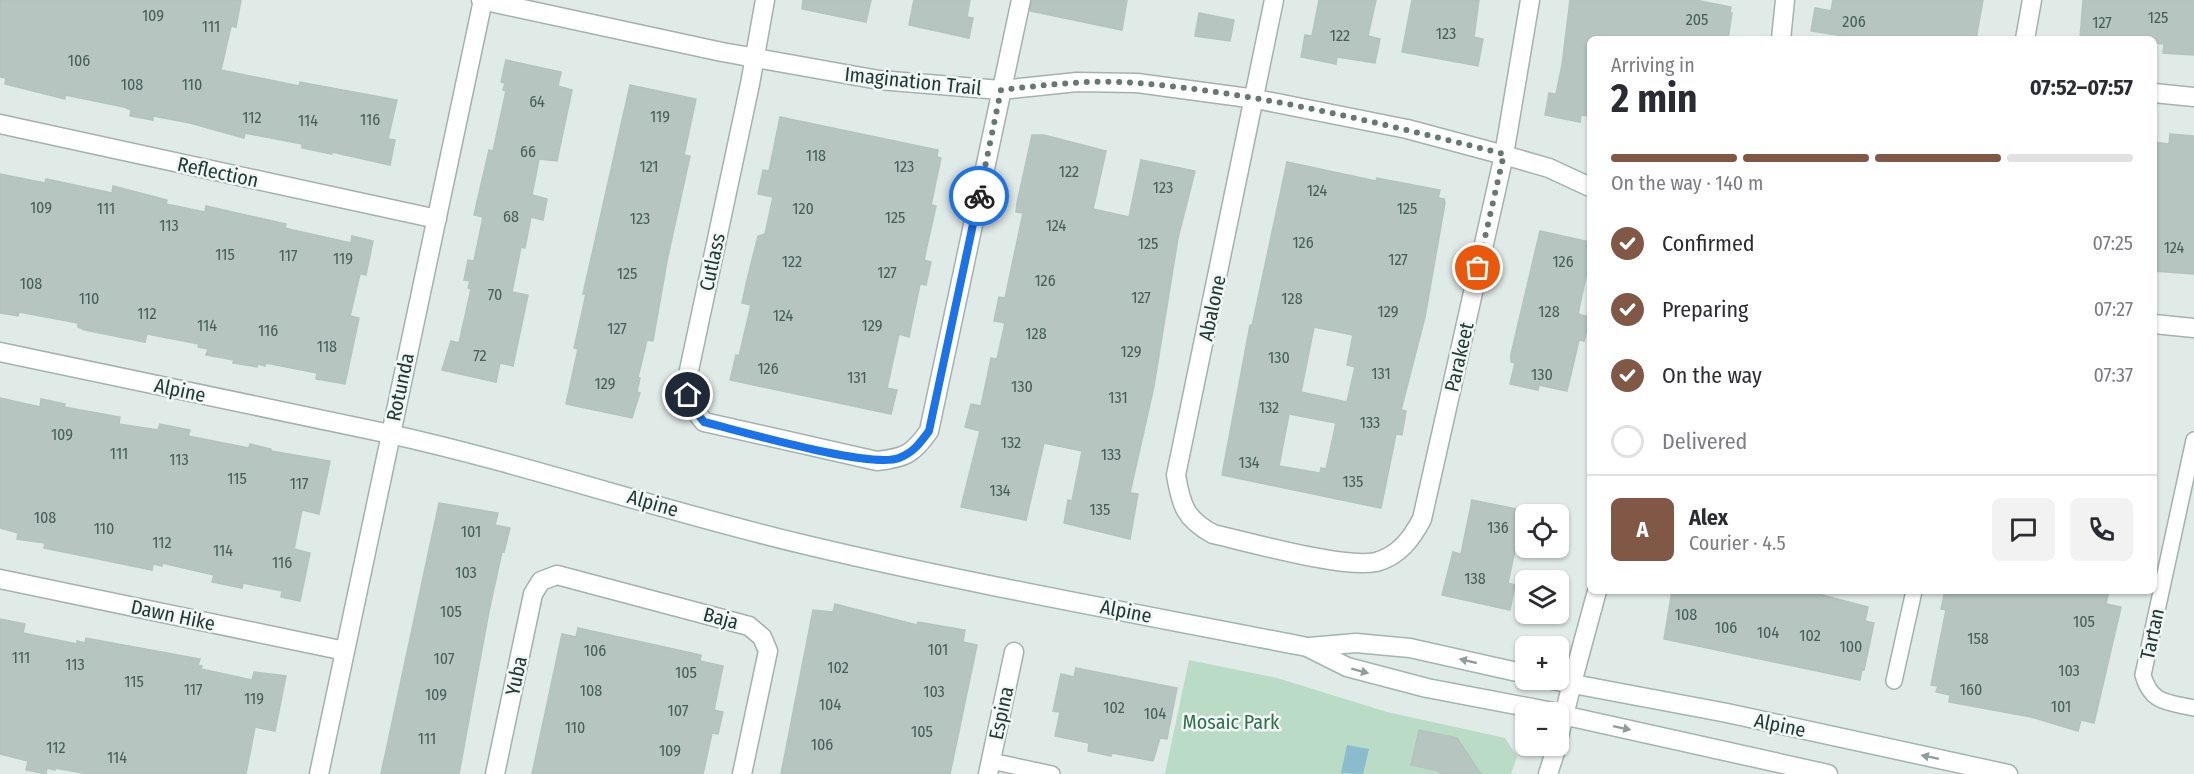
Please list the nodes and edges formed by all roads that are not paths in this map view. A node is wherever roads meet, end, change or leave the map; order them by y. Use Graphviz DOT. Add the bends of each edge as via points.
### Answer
graph roads {
  1 [pos="482,0"];
  2 [pos="765,0"];
  3 [pos="1021,0"];
  4 [pos="1274,0"];
  5 [pos="1530,0"];
  6 [pos="1785,0"];
  7 [pos="2032,0"];
  8 [pos="1781,36"];
  9 [pos="2026,36"];
  10 [pos="754,58"];
  11 [pos="1001,90"];
  12 [pos="2157,93"];
  13 [pos="2194,97"];
  14 [pos="1256,99"];
  15 [pos="0,124"];
  16 [pos="1504,154"];
  17 [pos="1587,186"];
  18 [pos="436,219"];
  19 [pos="2157,324"];
  20 [pos="2194,328"];
  21 [pos="0,352"];
  22 [pos="390,434"];
  23 [pos="2194,440"];
  24 [pos="1281,549"];
  25 [pos="0,579"];
  26 [pos="541,581"];
  27 [pos="1596,594"];
  28 [pos="1913,594"];
  29 [pos="1307,647"];
  30 [pos="345,651"];
  31 [pos="1014,652"];
  32 [pos="1515,672"];
  33 [pos="1894,681"];
  34 [pos="1569,683"];
  35 [pos="1572,683"];
  36 [pos="1564,702"];
  37 [pos="1515,705"];
  38 [pos="2194,708"];
  39 [pos="1569,716"];
  40 [pos="1554,756"];
  41 [pos="990,768"];
  42 [pos="319,774"];
  43 [pos="495,774"];
  44 [pos="742,774"];
  45 [pos="1052,774"];
  46 [pos="1548,774"];
  47 [pos="1828,774"];
  48 [pos="2008,774"];
  1 -- 10 [label="street, Imagination Trail"];
  1 -- 18 [label="street, Rotunda"];
  2 -- 10 [label="street, Cutlass"];
  3 -- 11 [label="street, Cutlass"];
  4 -- 14 [label="street, Abalone"];
  5 -- 16 [label="street, Parakeet"];
  6 -- 8 [label="street"];
  7 -- 9 [label="street"];
  10 -- 11 [label="street, Imagination Trail" via="879,80"];
  10 -- 11 [label="street, Cutlass" via="688,375 688,395 704,422 877,461 897,459 915,450 929,431"];
  11 -- 14 [label="street, Imagination Trail" via="1077,82 1137,82"];
  12 -- 13 [label="street"];
  14 -- 16 [label="street, Imagination Trail" via="1407,129"];
  14 -- 24 [label="street, Abalone" via="1176,475 1180,500 1194,524 1213,534"];
  15 -- 18 [label="street, Reflection"];
  16 -- 17 [label="street, Imagination Trail"];
  16 -- 24 [label="street, Parakeet" via="1422,519 1412,538 1395,553 1376,562 1350,562"];
  18 -- 22 [label="street, Rotunda"];
  19 -- 20 [label="street"];
  21 -- 22 [label="street, Alpine"];
  22 -- 29 [label="street, Alpine" via="510,462 800,544"];
  22 -- 30 [label="street, Rotunda"];
  23 -- 38 [label="lane, Tartan" via="2143,675 2155,699"];
  25 -- 30 [label="street, Dawn Hike"];
  26 -- 43 [label="street, Yuba" via="533,594"];
  26 -- 44 [label="street, Baja" via="557,575 749,626 762,637 768,651"];
  27 -- 35 [label="street"];
  28 -- 33 [label="lane"];
  32 -- 29 [label="street, Alpine, one-way" via="1410,648 1356,643"];
  29 -- 37 [label="street, Alpine, one-way" via="1347,667"];
  30 -- 42 [label="street, Rotunda"];
  31 -- 41 [label="street, Espina"];
  34 -- 35 [label="street, Alpine"];
  35 -- 36 [label="street"];
  48 -- 35 [label="street, Alpine, one-way"];
  39 -- 47 [label="street, Alpine, one-way"];
  40 -- 46 [label="street"];
  41 -- 45 [label="lane"];
}
